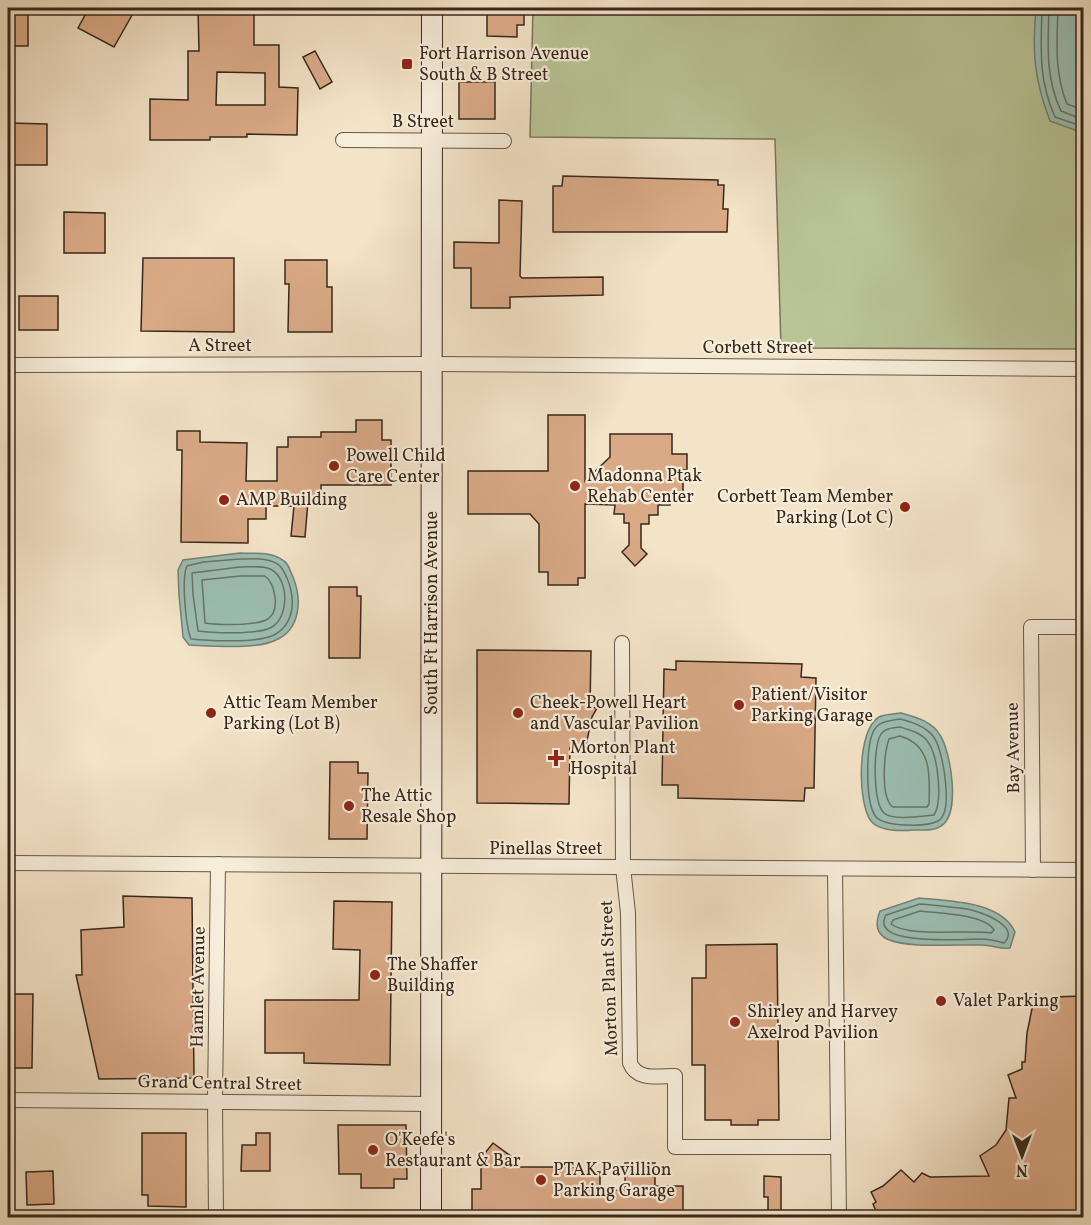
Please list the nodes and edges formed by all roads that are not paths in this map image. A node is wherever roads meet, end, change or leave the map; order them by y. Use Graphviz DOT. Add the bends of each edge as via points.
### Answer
graph roads {
  1 [pos="432,8"];
  2 [pos="343,140"];
  3 [pos="432,140"];
  4 [pos="504,141"];
  5 [pos="432,364"];
  6 [pos="8,365"];
  7 [pos="1083,369"];
  8 [pos="1083,627"];
  9 [pos="622,643"];
  10 [pos="8,862"];
  11 [pos="218,864"];
  12 [pos="431,866"];
  13 [pos="623,867"];
  14 [pos="835,869"];
  15 [pos="1033,870"];
  16 [pos="1083,870"];
  17 [pos="8,1100"];
  18 [pos="215,1102"];
  19 [pos="431,1104"];
  20 [pos="838,1147"];
  21 [pos="216,1218"];
  22 [pos="431,1218"];
  23 [pos="839,1218"];
  1 -- 3 [label="street, South Ft Harrison Avenue"];
  2 -- 3 [label="street, B Street"];
  3 -- 4 [label="street, B Street"];
  3 -- 5 [label="street, South Ft Harrison Avenue"];
  5 -- 6 [label="street, A Street"];
  5 -- 7 [label="street, Corbett Street"];
  5 -- 12 [label="street, South Ft Harrison Avenue"];
  8 -- 15 [label="street, Bay Avenue" via="1031,627"];
  9 -- 13 [label="street, Morton Plant Street"];
  10 -- 11 [label="street, Pinellas Street"];
  11 -- 12 [label="street, Pinellas Street"];
  11 -- 18 [label="street, Hamlet Avenue"];
  12 -- 13 [label="street, Pinellas Street"];
  12 -- 19 [label="street, South Ft Harrison Avenue"];
  13 -- 14 [label="street, Pinellas Street"];
  13 -- 20 [label="street, Morton Plant Street" via="628,913 630,1063 641,1076 675,1076 675,1147"];
  14 -- 15 [label="street, Pinellas Street"];
  14 -- 20 [label="street"];
  15 -- 16 [label="street, Pinellas Street"];
  17 -- 18 [label="street, Grand Central Street"];
  18 -- 19 [label="street, Grand Central Street"];
  18 -- 21 [label="street, Hamlet Avenue"];
  19 -- 22 [label="street, South Ft Harrison Avenue"];
  20 -- 23 [label="street"];
}
